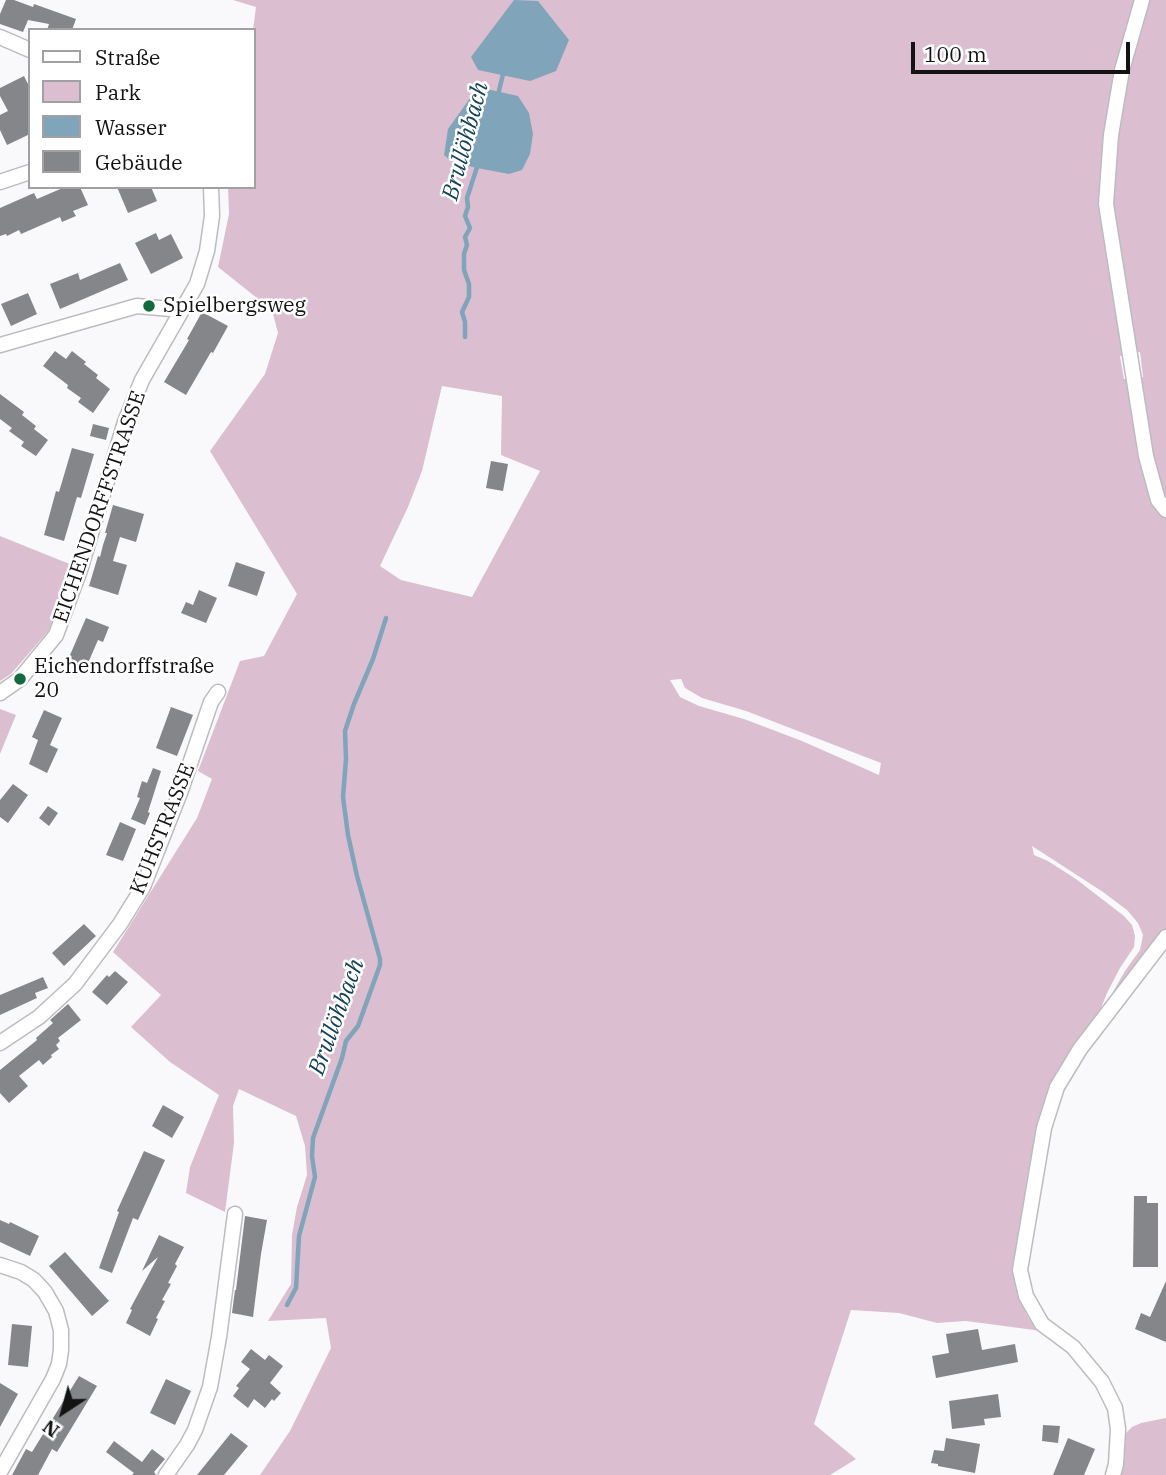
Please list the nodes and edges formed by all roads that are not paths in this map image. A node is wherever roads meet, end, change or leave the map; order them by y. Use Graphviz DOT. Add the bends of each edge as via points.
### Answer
graph roads {
  1 [pos="1142,0"];
  2 [pos="0,37"];
  3 [pos="28,49"];
  4 [pos="28,173"];
  5 [pos="0,182"];
  6 [pos="211,189"];
  7 [pos="182,310"];
  8 [pos="0,345"];
  9 [pos="1166,510"];
  10 [pos="218,692"];
  11 [pos="0,693"];
  12 [pos="1166,937"];
  13 [pos="0,1043"];
  14 [pos="235,1214"];
  15 [pos="0,1265"];
  16 [pos="0,1472"];
  17 [pos="166,1475"];
  18 [pos="1112,1475"];
  1 -- 9 [label="street" via="1122,70 1106,204 1146,457 1158,500"];
  2 -- 3 [label="street"];
  4 -- 5 [label="street"];
  6 -- 7 [label="street, EICHENDORFFSTRASSE" via="207,251 197,284"];
  7 -- 8 [label="street" via="137,306"];
  7 -- 11 [label="street, EICHENDORFFSTRASSE" via="142,380 125,422 56,635 20,679"];
  10 -- 13 [label="street, KUHSTRASSE" via="143,887 126,915 75,984 39,1017"];
  12 -- 18 [label="street" via="1080,1049 1057,1087 1044,1128 1020,1270 1026,1296 1042,1324 1073,1347 1102,1382 1115,1408 1118,1429"];
  14 -- 17 [label="street" via="210,1387 187,1446"];
  15 -- 16 [label="street" via="21,1272 45,1292 56,1311 61,1350 53,1379"];
}
